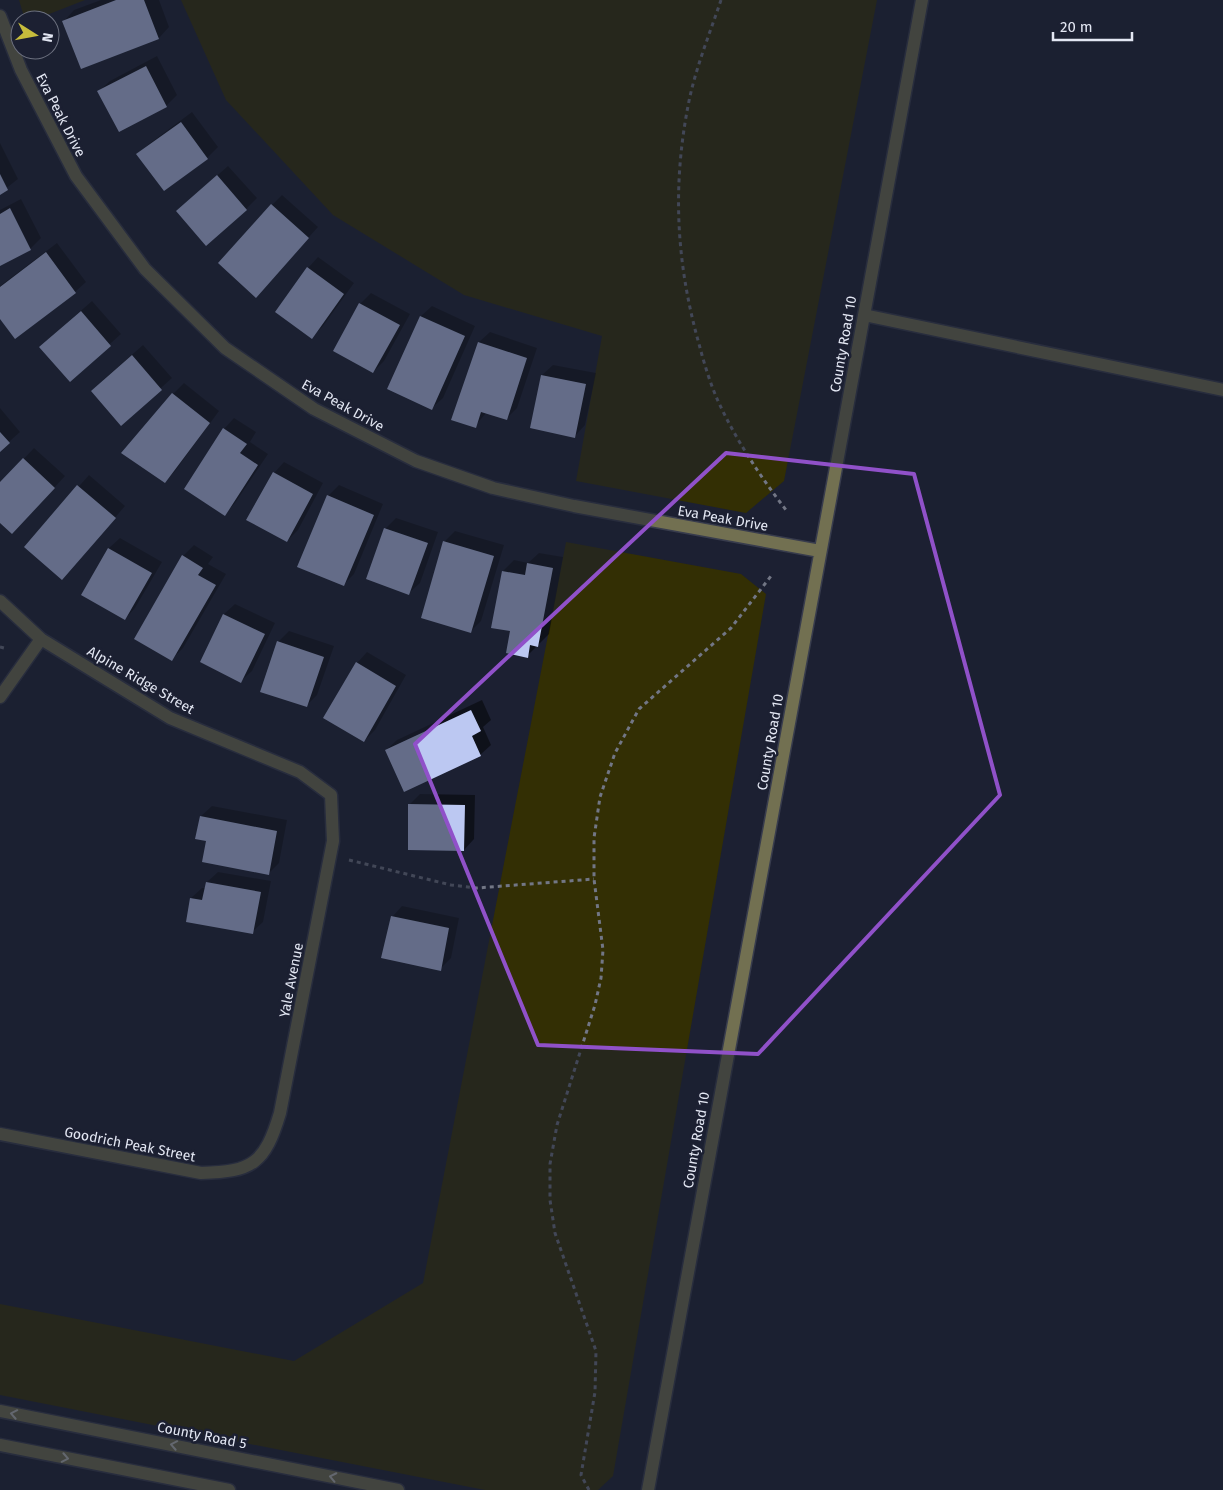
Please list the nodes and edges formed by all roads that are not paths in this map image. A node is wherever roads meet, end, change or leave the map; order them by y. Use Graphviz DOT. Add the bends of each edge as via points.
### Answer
graph roads {
  1 [pos="922,0"];
  2 [pos="0,16"];
  3 [pos="864,315"];
  4 [pos="1223,390"];
  5 [pos="820,551"];
  6 [pos="0,601"];
  7 [pos="41,639"];
  8 [pos="0,697"];
  9 [pos="332,796"];
  10 [pos="0,1134"];
  11 [pos="254,1164"];
  12 [pos="0,1411"];
  13 [pos="0,1445"];
  14 [pos="229,1490"];
  15 [pos="398,1490"];
  16 [pos="648,1490"];
  1 -- 3 [label="street, County Road 10"];
  2 -- 5 [label="street, Eva Peak Drive" via="21,70 76,176 145,269 225,348 314,409 416,461 493,488 583,508"];
  3 -- 4 [label="street"];
  3 -- 5 [label="street, County Road 10"];
  5 -- 16 [label="street, County Road 10"];
  6 -- 7 [label="street, Alpine Ridge Street"];
  7 -- 8 [label="street"];
  7 -- 9 [label="street, Alpine Ridge Street" via="170,718 300,772"];
  9 -- 11 [label="street, Yale Avenue" via="333,841 280,1113 272,1141"];
  10 -- 11 [label="street, Goodrich Peak Street" via="201,1173 230,1172"];
  15 -- 12 [label="street, County Road 5, one-way"];
  13 -- 14 [label="street, one-way"];
}
